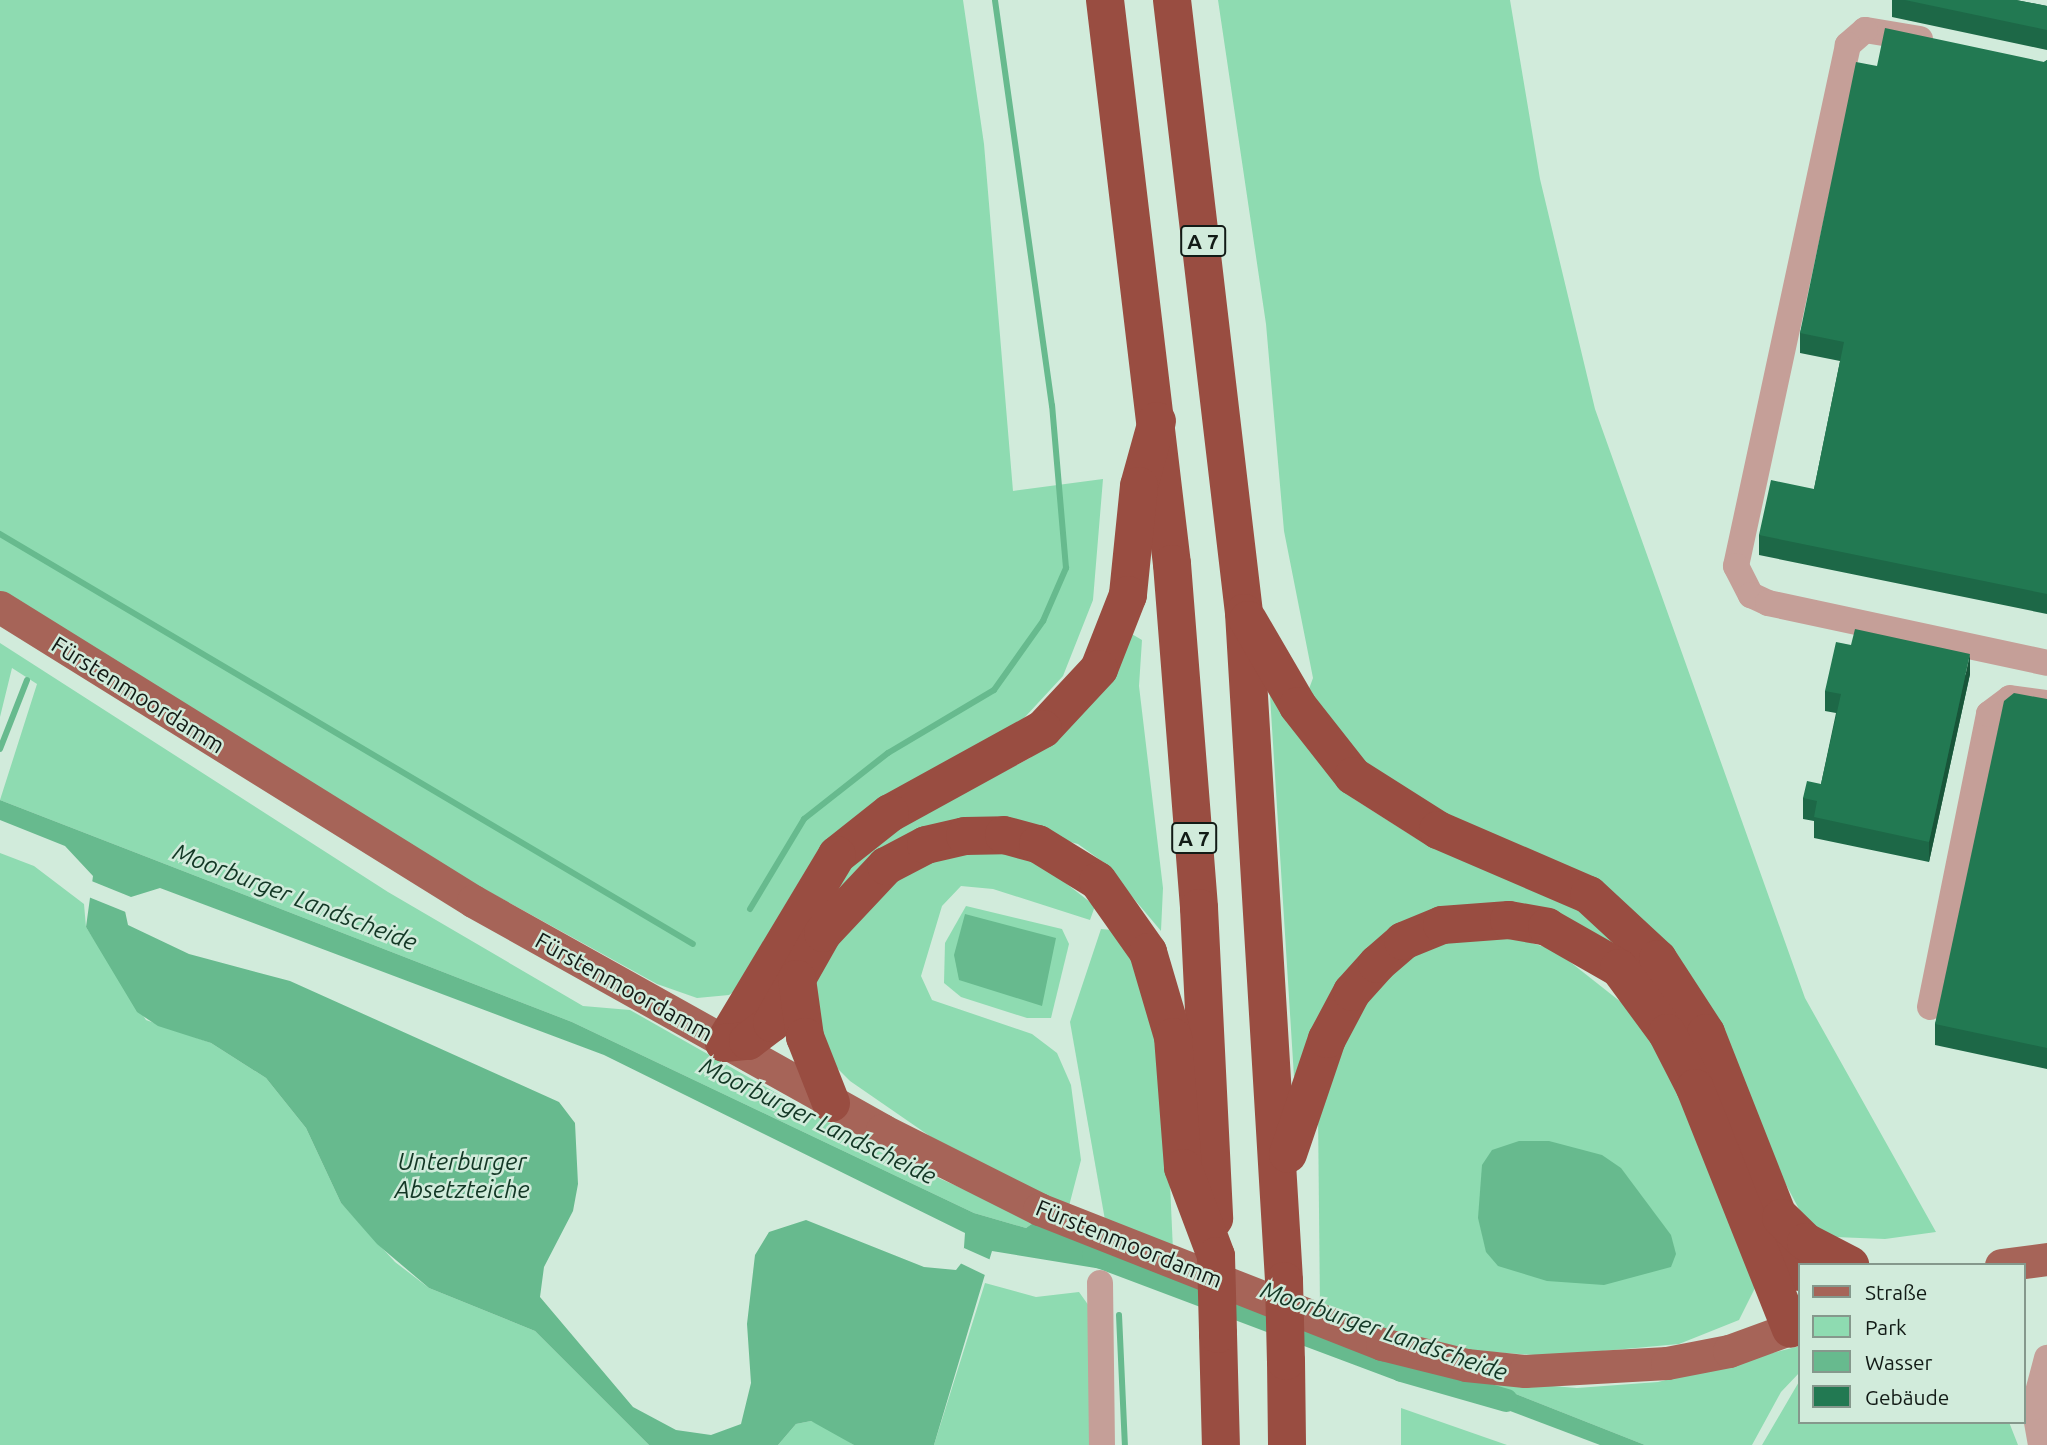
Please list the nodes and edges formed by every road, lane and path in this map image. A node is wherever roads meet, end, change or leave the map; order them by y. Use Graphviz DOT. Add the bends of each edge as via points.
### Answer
graph roads {
  1 [pos="1105,0"];
  2 [pos="1172,0"];
  3 [pos="1941,43"];
  4 [pos="1157,421"];
  5 [pos="1,610"];
  6 [pos="1244,613"];
  7 [pos="2047,663"];
  8 [pos="2047,704"];
  9 [pos="797,979"];
  10 [pos="1930,1007"];
  11 [pos="724,1043"];
  12 [pos="831,1103"];
  13 [pos="1280,1179"];
  14 [pos="1779,1216"];
  15 [pos="1216,1256"];
  16 [pos="2047,1259"];
  17 [pos="1846,1263"];
  18 [pos="2016,1263"];
  19 [pos="1798,1267"];
  20 [pos="1100,1283"];
  21 [pos="1797,1321"];
  22 [pos="2047,1358"];
  23 [pos="1102,1445"];
  24 [pos="1220,1445"];
  25 [pos="1287,1445"];
  26 [pos="2041,1445"];
  1 -- 4 [label="highway, A 7"];
  2 -- 6 [label="highway, A 7"];
  3 -- 7 [label="lane" via="1874,29 1856,34 1848,46 1736,566 1751,595 1768,603"];
  4 -- 11 [label="highway" via="1139,486 1128,595 1099,669 1043,729 890,813 838,855"];
  4 -- 15 [label="highway, A 7" via="1199,908"];
  5 -- 11 [label="main road, Fürstenmoordamm" via="472,901"];
  6 -- 13 [label="highway, A 7"];
  6 -- 14 [label="highway" via="1298,706 1353,776 1438,830 1590,895 1658,959 1706,1033"];
  8 -- 10 [label="lane" via="2010,698 1989,714"];
  9 -- 11 [label="highway" via="765,1030 748,1041"];
  9 -- 12 [label="highway" via="805,1037"];
  9 -- 15 [label="highway" via="855,893 886,866 926,845 1004,835 1071,860 1112,895 1159,978 1177,1065 1183,1168"];
  11 -- 12 [label="main road, Fürstenmoordamm"];
  12 -- 21 [label="main road, Fürstenmoordamm" via="1039,1209 1360,1335 1438,1360 1525,1370 1667,1363 1729,1351"];
  13 -- 21 [label="highway" via="1327,1039 1352,992 1377,964 1403,942 1442,925 1509,920 1547,927 1619,968 1667,1033 1696,1088"];
  13 -- 25 [label="highway, A 7, bridge"];
  14 -- 17 [label="highway" via="1806,1242"];
  14 -- 19 [label="highway"];
  15 -- 24 [label="highway, A 7, bridge"];
  16 -- 18 [label="main road"];
  20 -- 23 [label="lane"];
  22 -- 26 [label="lane" via="2034,1407"];
}
